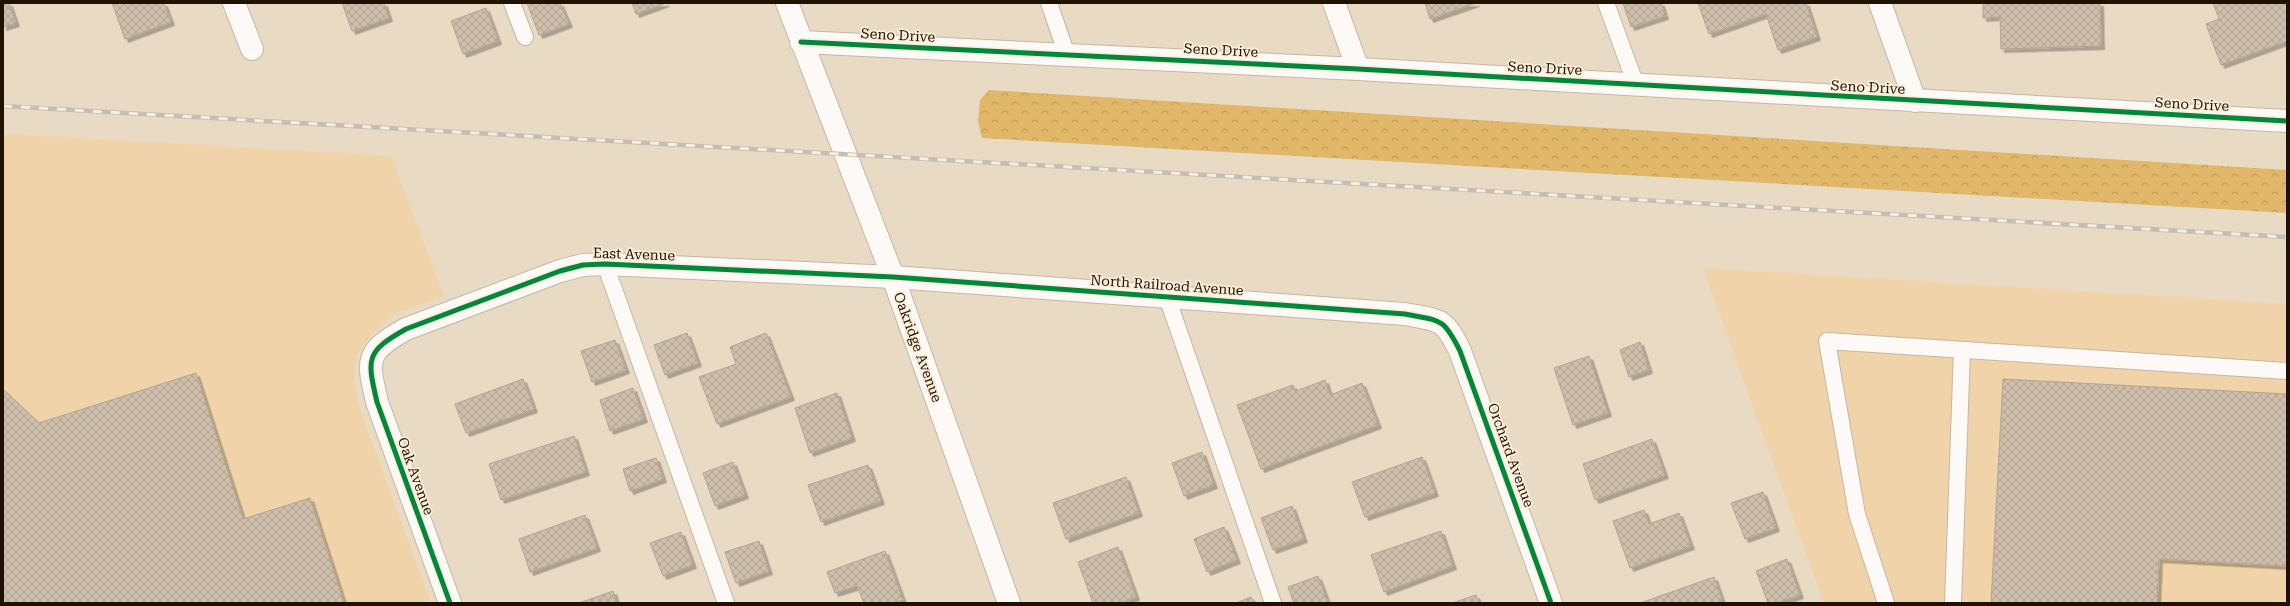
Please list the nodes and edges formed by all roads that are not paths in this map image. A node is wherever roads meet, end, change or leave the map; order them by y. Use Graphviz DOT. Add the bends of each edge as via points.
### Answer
graph roads {
  1 [pos="234,3"];
  2 [pos="512,3"];
  3 [pos="787,3"];
  4 [pos="1049,3"];
  5 [pos="1334,3"];
  6 [pos="1606,3"];
  7 [pos="1880,3"];
  8 [pos="525,37"];
  9 [pos="801,42"];
  10 [pos="252,49"];
  11 [pos="1067,55"];
  12 [pos="1358,69"];
  13 [pos="1636,85"];
  14 [pos="1915,101"];
  15 [pos="2287,121"];
  16 [pos="605,264"];
  17 [pos="893,277"];
  18 [pos="1167,297"];
  19 [pos="1440,320"];
  20 [pos="1962,350"];
  21 [pos="372,355"];
  22 [pos="2287,371"];
  23 [pos="450,603"];
  24 [pos="726,603"];
  25 [pos="1009,603"];
  26 [pos="1273,603"];
  27 [pos="1551,603"];
  28 [pos="1886,603"];
  29 [pos="1953,603"];
  1 -- 10 [label="street"];
  2 -- 8 [label="lane"];
  3 -- 9 [label="street, Oakridge Avenue"];
  4 -- 11 [label="lane"];
  5 -- 12 [label="street"];
  6 -- 13 [label="lane"];
  7 -- 14 [label="street"];
  9 -- 11 [label="street, Seno Drive"];
  9 -- 17 [label="street, Oakridge Avenue"];
  11 -- 12 [label="street, Seno Drive"];
  12 -- 13 [label="street, Seno Drive"];
  13 -- 14 [label="street, Seno Drive"];
  14 -- 15 [label="street, Seno Drive"];
  16 -- 17 [label="street, East Avenue"];
  16 -- 21 [label="street, East Avenue" via="560,270 406,329 384,342"];
  16 -- 24 [label="lane"];
  17 -- 18 [label="street, North Railroad Avenue"];
  17 -- 25 [label="street, Oakridge Avenue"];
  18 -- 19 [label="street, North Railroad Avenue" via="1405,314"];
  18 -- 26 [label="lane"];
  19 -- 27 [label="street, Orchard Avenue" via="1451,333 1460,351"];
  20 -- 22 [label="lane"];
  20 -- 28 [label="lane" via="1827,341 1857,514"];
  20 -- 29 [label="lane"];
  21 -- 23 [label="street, Oak Avenue" via="370,373 377,402"];
}
